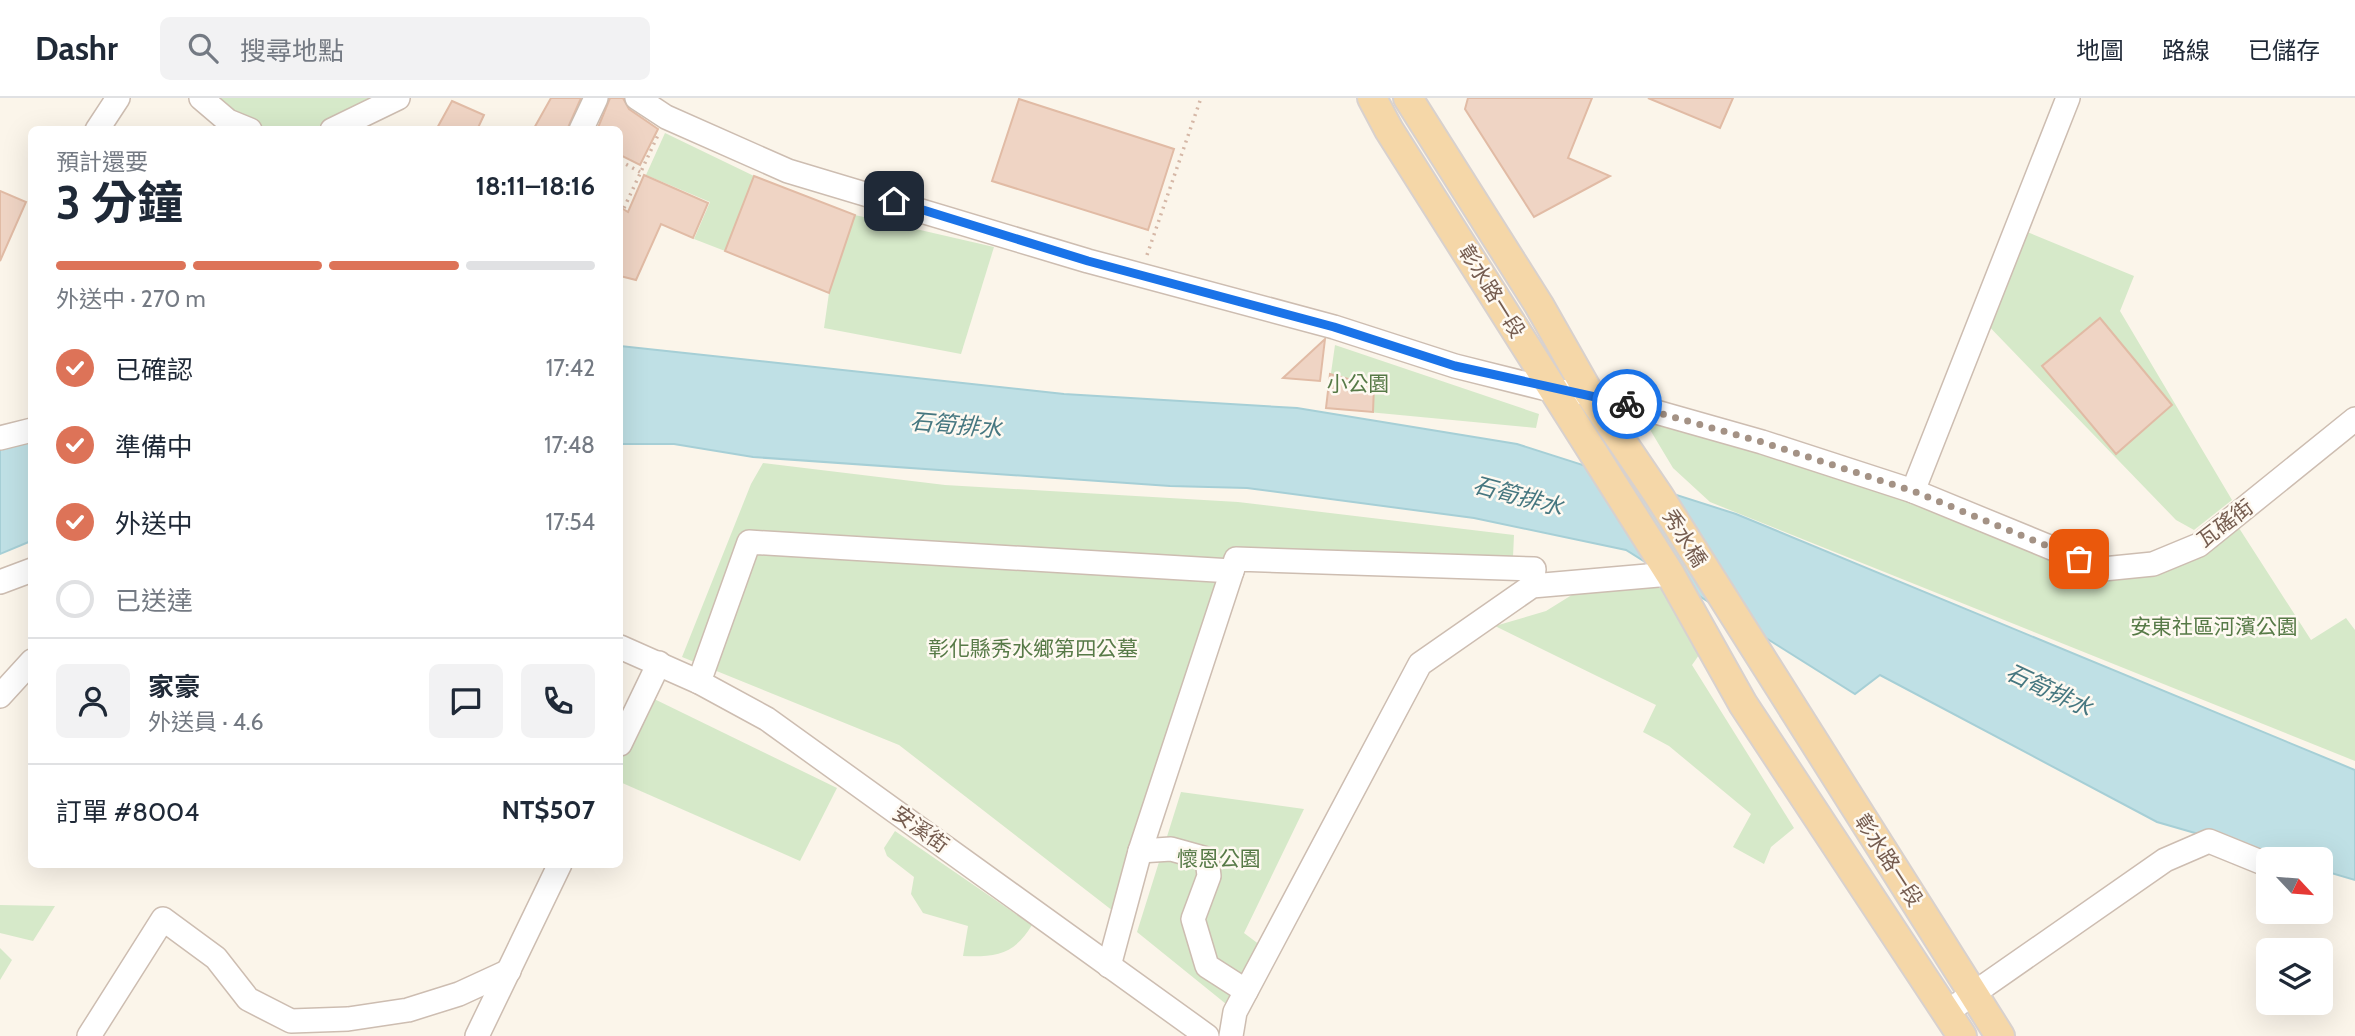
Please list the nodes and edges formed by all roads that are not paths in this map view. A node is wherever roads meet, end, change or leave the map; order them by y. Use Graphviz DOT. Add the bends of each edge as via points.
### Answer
graph roads {
  1 [pos="118,98"];
  2 [pos="201,98"];
  3 [pos="398,98"];
  4 [pos="596,98"];
  5 [pos="637,98"];
  6 [pos="1372,98"];
  7 [pos="2068,98"];
  8 [pos="1413,101"];
  9 [pos="100,126"];
  10 [pos="240,126"];
  11 [pos="340,126"];
  12 [pos="582,126"];
  13 [pos="1389,130"];
  14 [pos="1555,391"];
  15 [pos="1589,393"];
  16 [pos="2355,419"];
  17 [pos="28,431"];
  18 [pos="0,438"];
  19 [pos="1614,483"];
  20 [pos="1913,491"];
  21 [pos="1232,571"];
  22 [pos="28,572"];
  23 [pos="1670,574"];
  24 [pos="0,582"];
  25 [pos="1532,586"];
  26 [pos="623,648"];
  27 [pos="659,663"];
  28 [pos="28,665"];
  29 [pos="699,682"];
  30 [pos="1777,685"];
  31 [pos="0,696"];
  32 [pos="1743,704"];
  33 [pos="623,738"];
  34 [pos="1140,851"];
  35 [pos="2256,860"];
  36 [pos="559,868"];
  37 [pos="1109,966"];
  38 [pos="509,971"];
  39 [pos="1246,991"];
  40 [pos="1974,994"];
  41 [pos="1947,1012"];
  42 [pos="89,1036"];
  43 [pos="477,1036"];
  44 [pos="1207,1036"];
  45 [pos="1231,1036"];
  46 [pos="1962,1036"];
  47 [pos="2000,1036"];
  1 -- 9 [label="street"];
  2 -- 10 [label="street"];
  3 -- 11 [label="street"];
  4 -- 12 [label="street"];
  5 -- 14 [label="street, 瓦磘街" via="667,117 788,171 1088,261"];
  6 -- 13 [label="main road, 彰水路一段"];
  7 -- 20 [label="street"];
  8 -- 13 [label="street"];
  8 -- 15 [label="main road, 彰水路一段"];
  13 -- 14 [label="main road, 彰水路一段"];
  14 -- 15 [label="street, 瓦磘街"];
  14 -- 19 [label="main road, 彰水路一段"];
  15 -- 20 [label="street, 瓦磘街"];
  15 -- 30 [label="main road, 秀水橋"];
  16 -- 20 [label="street, 瓦磘街" via="2199,545 2153,564 2103,569"];
  17 -- 18 [label="street"];
  19 -- 23 [label="main road, 秀水橋"];
  21 -- 25 [label="street" via="1236,559 1534,569"];
  21 -- 29 [label="street" via="749,542"];
  21 -- 34 [label="street"];
  22 -- 24 [label="street"];
  23 -- 25 [label="street"];
  23 -- 32 [label="main road, 秀水橋"];
  25 -- 39 [label="street" via="1420,663"];
  26 -- 27 [label="street, 安溪街"];
  27 -- 29 [label="street, 安溪街"];
  27 -- 33 [label="street"];
  28 -- 31 [label="street"];
  29 -- 37 [label="street, 安溪街" via="778,727"];
  30 -- 40 [label="main road, 彰水路一段"];
  32 -- 41 [label="main road, 彰水路一段"];
  34 -- 37 [label="street"];
  34 -- 39 [label="street" via="1171,849 1208,859 1209,876 1193,919 1203,954 1207,966"];
  35 -- 40 [label="street" via="2209,841 2165,859"];
  36 -- 38 [label="street"];
  37 -- 44 [label="street, 安溪街"];
  38 -- 42 [label="street" via="408,1010 291,1021 248,999 216,958 163,919"];
  38 -- 43 [label="street"];
  39 -- 45 [label="street" via="1235,1012"];
  40 -- 41 [label="street"];
  40 -- 47 [label="main road, 彰水路一段"];
  41 -- 46 [label="main road, 彰水路一段"];
}
